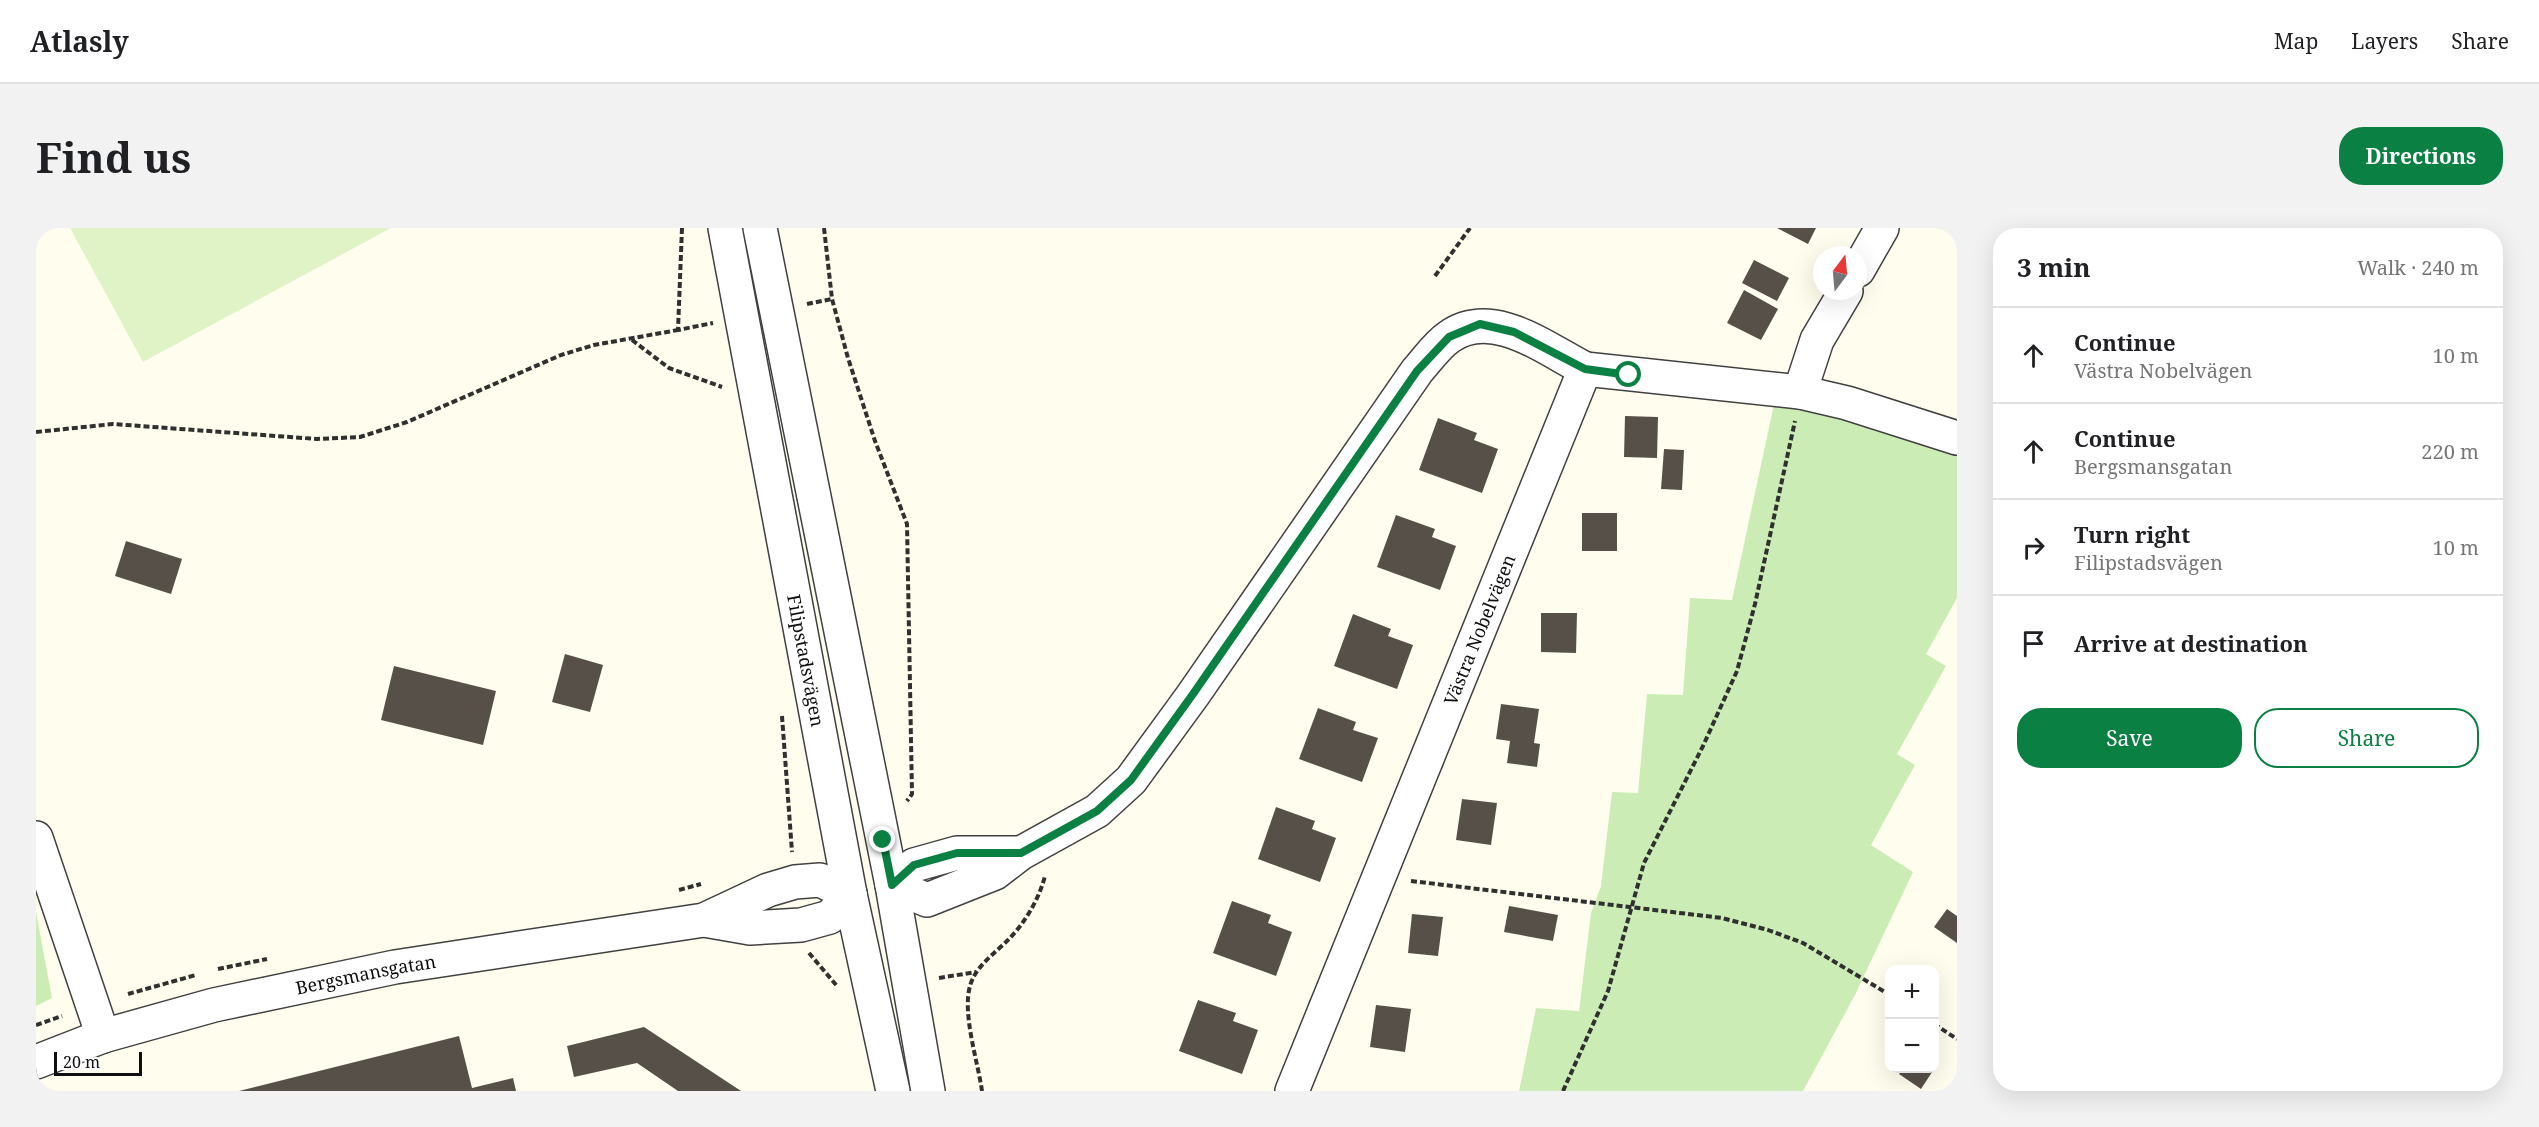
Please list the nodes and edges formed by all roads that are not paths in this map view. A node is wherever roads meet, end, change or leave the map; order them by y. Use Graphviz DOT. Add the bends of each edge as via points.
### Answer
graph roads {
  1 [pos="725,228"];
  2 [pos="760,228"];
  3 [pos="1882,228"];
  4 [pos="1867,254"];
  5 [pos="1840,300"];
  6 [pos="1585,369"];
  7 [pos="1800,392"];
  8 [pos="1957,438"];
  9 [pos="36,838"];
  10 [pos="892,885"];
  11 [pos="850,894"];
  12 [pos="704,920"];
  13 [pos="103,1036"];
  14 [pos="36,1062"];
  15 [pos="893,1091"];
  16 [pos="928,1091"];
  17 [pos="1292,1091"];
  1 -- 11 [label="street, Filipstadsvägen"];
  2 -- 10 [label="street, Filipstadsvägen"];
  3 -- 4 [label="street"];
  5 -- 7 [label="street" via="1817,340"];
  6 -- 7 [label="street"];
  6 -- 10 [label="street" via="1514,332 1480,324 1449,337 1417,371 1131,780 1097,811 1021,853 995,873 927,900"];
  6 -- 17 [label="street, Västra Nobelvägen"];
  7 -- 8 [label="street"];
  9 -- 13 [label="street"];
  10 -- 11 [label="street"];
  10 -- 16 [label="street, Filipstadsvägen"];
  11 -- 12 [label="street, Bergsmansgatan" via="820,880 795,882 768,890"];
  11 -- 12 [label="street, Bergsmansgatan" via="830,917 801,925 750,928"];
  11 -- 15 [label="street, Filipstadsvägen"];
  12 -- 13 [label="street, Bergsmansgatan" via="395,967 214,1005"];
  13 -- 14 [label="street, Bergsmansgatan"];
}
